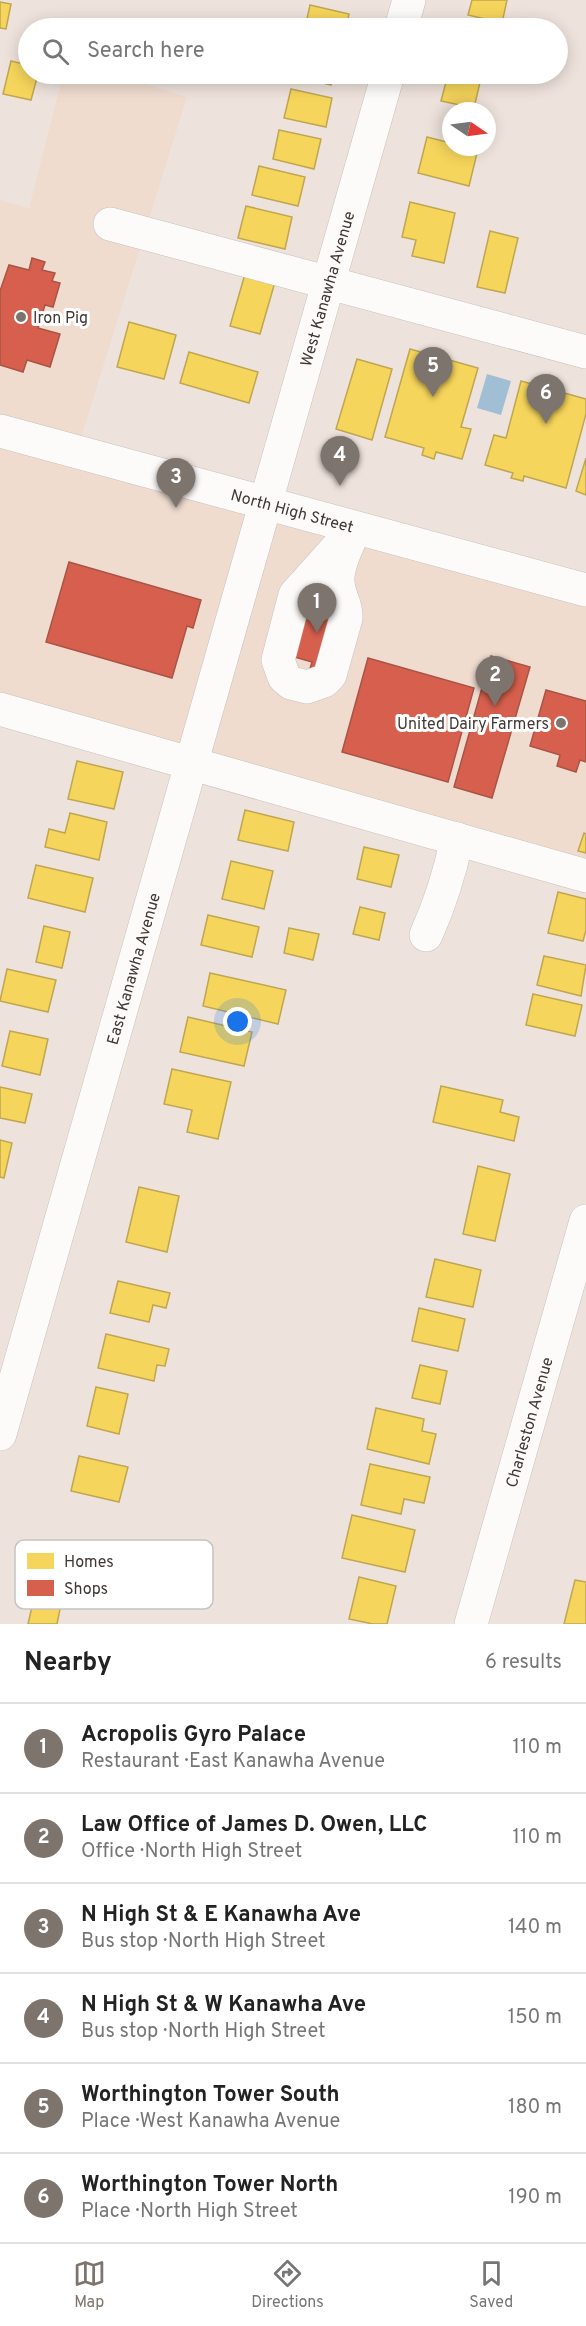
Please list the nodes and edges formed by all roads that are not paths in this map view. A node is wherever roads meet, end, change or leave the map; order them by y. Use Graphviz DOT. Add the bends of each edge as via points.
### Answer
graph roads {
  1 [pos="409,0"];
  2 [pos="404,18"];
  3 [pos="385,84"];
  4 [pos="110,224"];
  5 [pos="329,282"];
  6 [pos="586,351"];
  7 [pos="0,431"];
  8 [pos="266,503"];
  9 [pos="586,590"];
  10 [pos="0,709"];
  11 [pos="191,764"];
  12 [pos="457,839"];
  13 [pos="586,876"];
  14 [pos="426,935"];
  15 [pos="586,1221"];
  16 [pos="0,1434"];
  17 [pos="471,1624"];
  1 -- 2 [label="street"];
  3 -- 5 [label="street, West Kanawha Avenue"];
  4 -- 5 [label="street"];
  5 -- 6 [label="street"];
  5 -- 8 [label="street, West Kanawha Avenue"];
  7 -- 8 [label="street, North High Street"];
  8 -- 9 [label="street, North High Street"];
  8 -- 11 [label="street, East Kanawha Avenue"];
  10 -- 11 [label="street"];
  11 -- 12 [label="street"];
  11 -- 16 [label="street, East Kanawha Avenue"];
  12 -- 13 [label="street"];
  12 -- 14 [label="street"];
  15 -- 17 [label="street, Charleston Avenue"];
}
